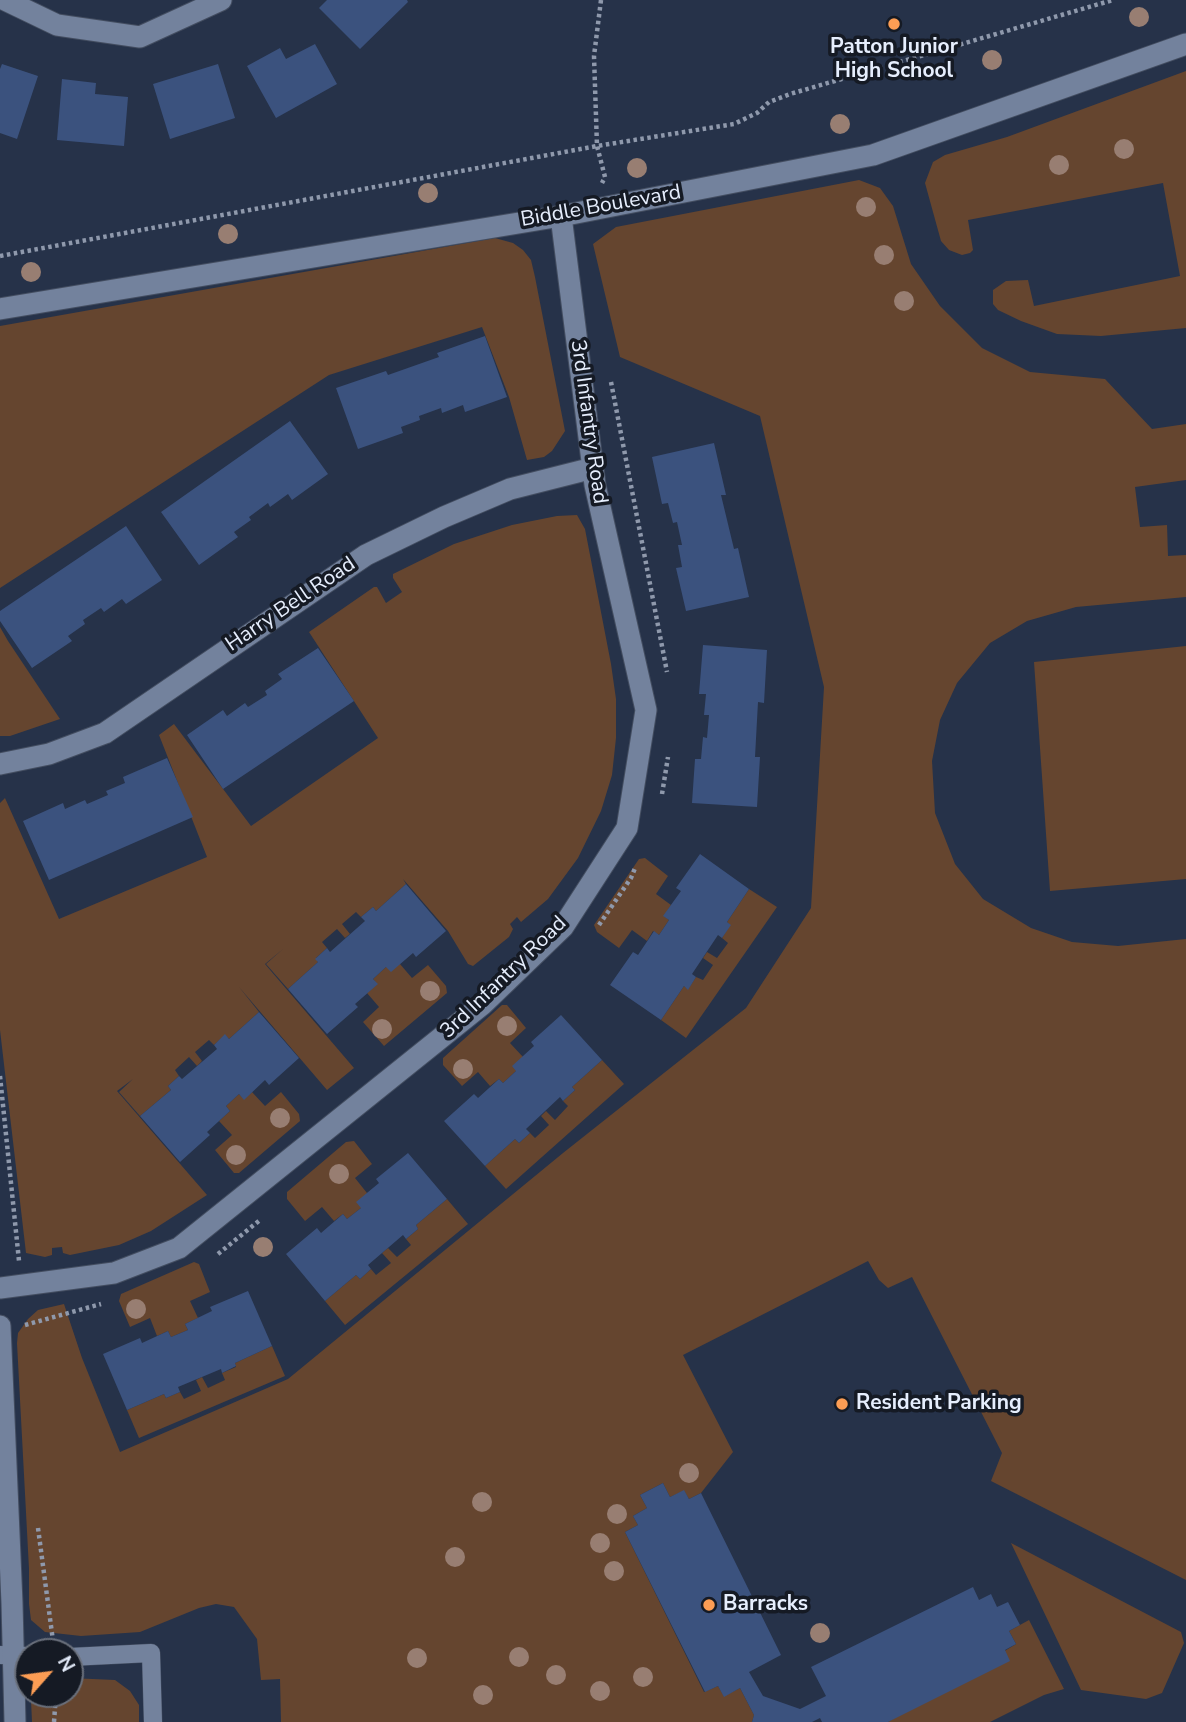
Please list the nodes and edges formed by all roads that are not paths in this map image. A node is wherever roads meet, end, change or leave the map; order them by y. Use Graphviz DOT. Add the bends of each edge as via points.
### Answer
graph roads {
  1 [pos="5,0"];
  2 [pos="221,0"];
  3 [pos="1186,44"];
  4 [pos="561,216"];
  5 [pos="0,309"];
  6 [pos="593,468"];
  7 [pos="0,764"];
  8 [pos="0,1288"];
  9 [pos="0,1326"];
  10 [pos="14,1656"];
  11 [pos="84,1656"];
  12 [pos="153,1722"];
  1 -- 2 [label="street" via="57,25 140,37"];
  3 -- 4 [label="street, Biddle Boulevard" via="873,155"];
  4 -- 5 [label="street, Biddle Boulevard"];
  4 -- 6 [label="street, 3rd Infantry Road"];
  6 -- 7 [label="street, Harry Bell Road" via="510,489 366,555 105,733 49,754"];
  6 -- 8 [label="street, 3rd Infantry Road" via="646,710 627,828 563,927 483,1004 178,1248 114,1273"];
  9 -- 10 [label="street"];
  11 -- 12 [label="lane" via="151,1653"];
}
